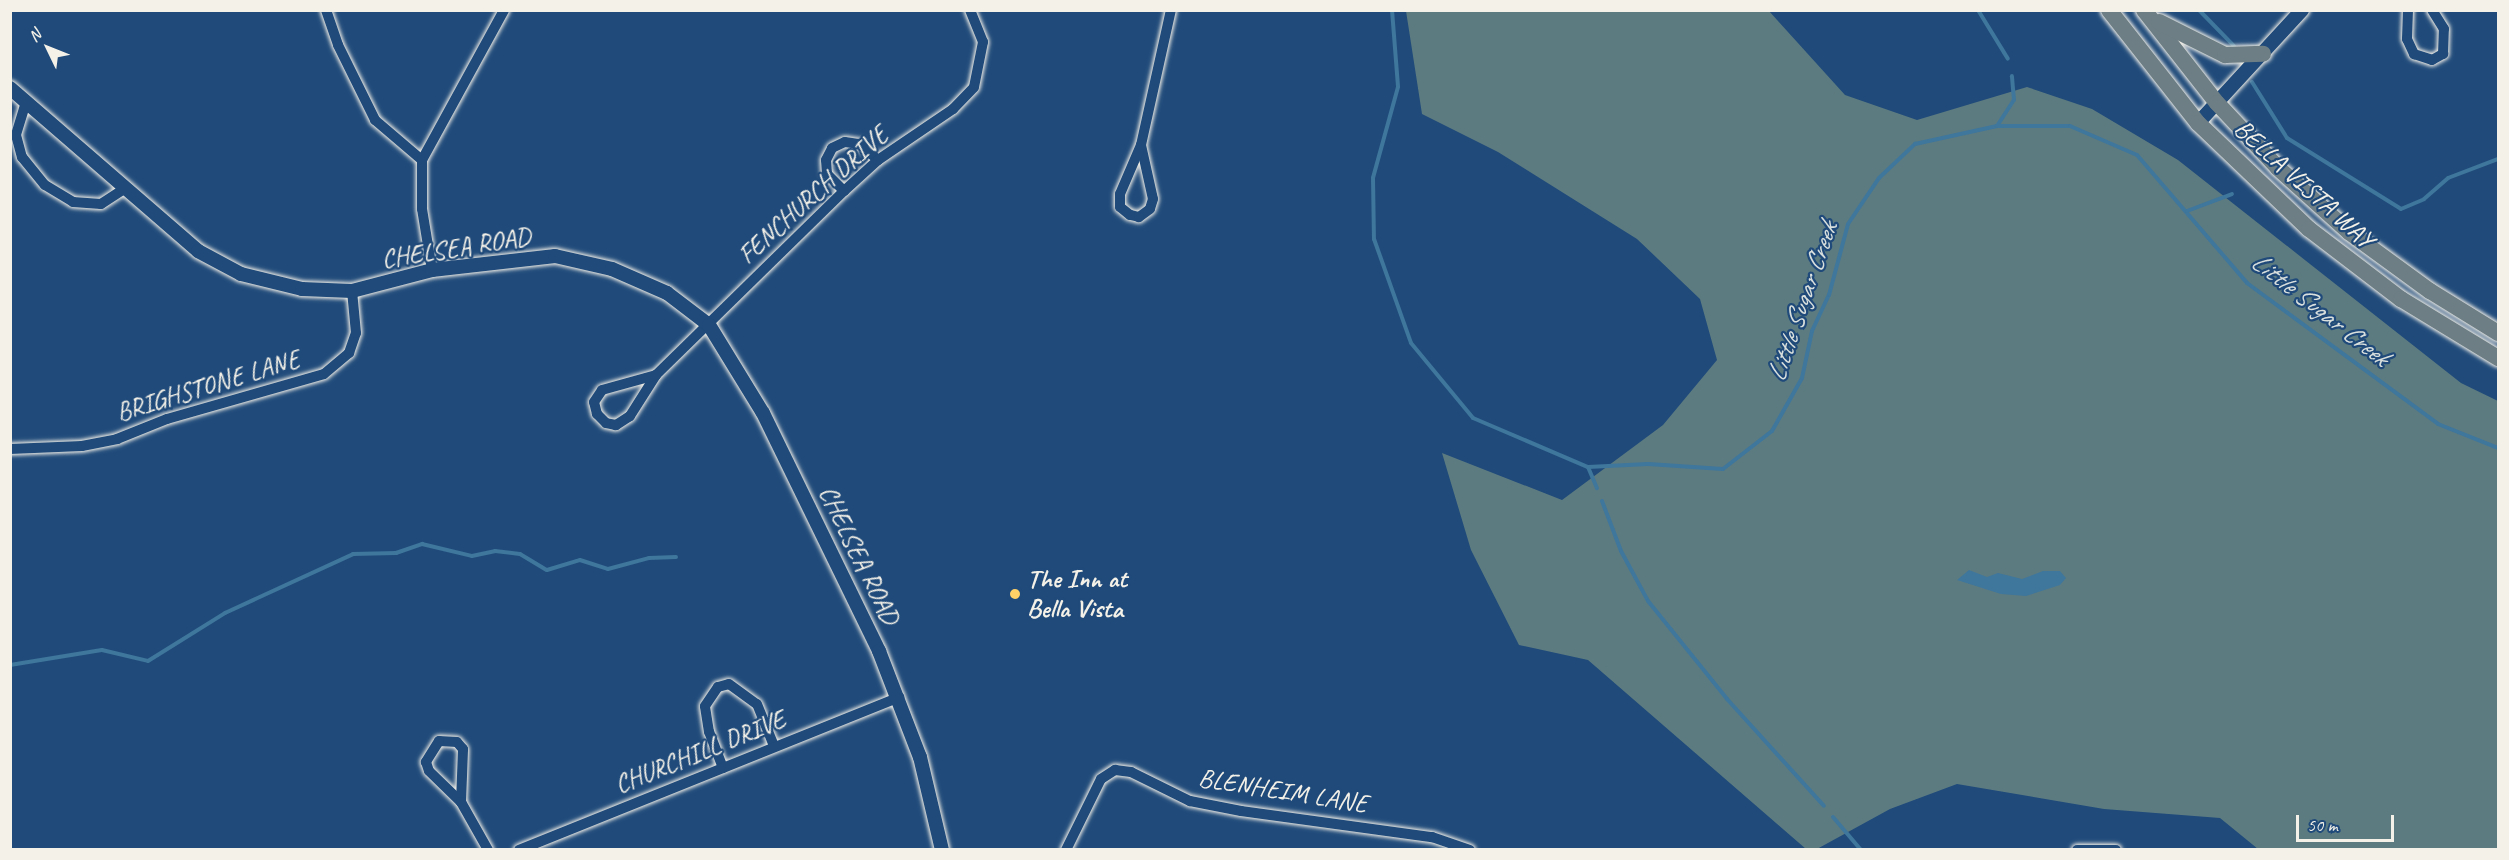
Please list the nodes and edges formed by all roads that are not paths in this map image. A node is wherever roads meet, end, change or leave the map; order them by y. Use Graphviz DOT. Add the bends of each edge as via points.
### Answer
graph roads {
  1 [pos="326,10"];
  2 [pos="504,10"];
  3 [pos="970,10"];
  4 [pos="1172,10"];
  5 [pos="2109,10"];
  6 [pos="2302,10"];
  7 [pos="2408,10"];
  8 [pos="2432,10"];
  9 [pos="2146,13"];
  10 [pos="2263,54"];
  11 [pos="10,88"];
  12 [pos="26,102"];
  13 [pos="2217,103"];
  14 [pos="2198,123"];
  15 [pos="1141,145"];
  16 [pos="422,160"];
  17 [pos="878,160"];
  18 [pos="124,189"];
  19 [pos="844,191"];
  20 [pos="432,270"];
  21 [pos="352,291"];
  22 [pos="709,325"];
  23 [pos="2499,333"];
  24 [pos="2499,358"];
  25 [pos="656,375"];
  26 [pos="10,449"];
  27 [pos="899,697"];
  28 [pos="774,746"];
  29 [pos="723,768"];
  30 [pos="461,802"];
  31 [pos="488,849"];
  32 [pos="519,849"];
  33 [pos="942,849"];
  34 [pos="1066,849"];
  35 [pos="1470,849"];
  36 [pos="2077,849"];
  37 [pos="2116,849"];
  1 -- 16 [label="street" via="338,45 375,120"];
  2 -- 16 [label="street"];
  3 -- 17 [label="street, FENCHURCH DRIVE" via="982,42 974,87 953,109"];
  4 -- 15 [label="street"];
  5 -- 14 [label="main road, BELLA VISTA WAY"];
  6 -- 10 [label="street"];
  7 -- 8 [label="street" via="2407,39 2414,54 2432,60 2443,54 2444,29"];
  9 -- 10 [label="main road" via="2190,41 2224,56"];
  9 -- 13 [label="main road, BELLA VISTA WAY"];
  10 -- 13 [label="street"];
  11 -- 12 [label="street, CHELSEA ROAD"];
  12 -- 18 [label="street, CHELSEA ROAD"];
  12 -- 18 [label="street" via="16,135 22,158 45,185 73,202 101,204"];
  13 -- 14 [label="street"];
  13 -- 23 [label="main road, BELLA VISTA WAY" via="2278,168 2349,232 2430,291"];
  14 -- 24 [label="main road, BELLA VISTA WAY" via="2309,229 2360,269 2401,299"];
  15 -- 15 [label="street" via="1153,199 1150,209 1139,217 1120,207 1120,194"];
  16 -- 20 [label="street" via="422,209"];
  17 -- 19 [label="street, FENCHURCH DRIVE"];
  17 -- 19 [label="street" via="860,144 845,142 832,148 826,160 828,174"];
  18 -- 21 [label="street, CHELSEA ROAD" via="198,251 241,274 302,289"];
  19 -- 22 [label="street, FENCHURCH DRIVE"];
  20 -- 21 [label="street, CHELSEA ROAD"];
  20 -- 22 [label="street, CHELSEA ROAD" via="555,256 612,269 667,293"];
  21 -- 26 [label="street, BRIGHSTONE LANE" via="356,333 349,353 324,374 167,418 117,439 82,446"];
  22 -- 25 [label="street, FENCHURCH DRIVE"];
  22 -- 27 [label="street, CHELSEA ROAD" via="763,413 834,554"];
  25 -- 25 [label="street" via="602,390 594,402 597,414 606,423 616,425 630,416"];
  27 -- 28 [label="street, CHURCHILL DRIVE"];
  27 -- 33 [label="street, CHELSEA ROAD" via="927,779"];
  28 -- 29 [label="street, CHURCHILL DRIVE"];
  28 -- 29 [label="street" via="757,704 729,684 718,687 705,706 709,732"];
  29 -- 32 [label="street, CHURCHILL DRIVE"];
  30 -- 30 [label="street" via="463,749 457,742 440,741 426,762 438,782"];
  30 -- 31 [label="street"];
  34 -- 35 [label="street, BLENHEIM LANE" via="1101,779 1115,770 1131,772 1190,801 1432,837"];
  36 -- 37 [label="street"];
}
